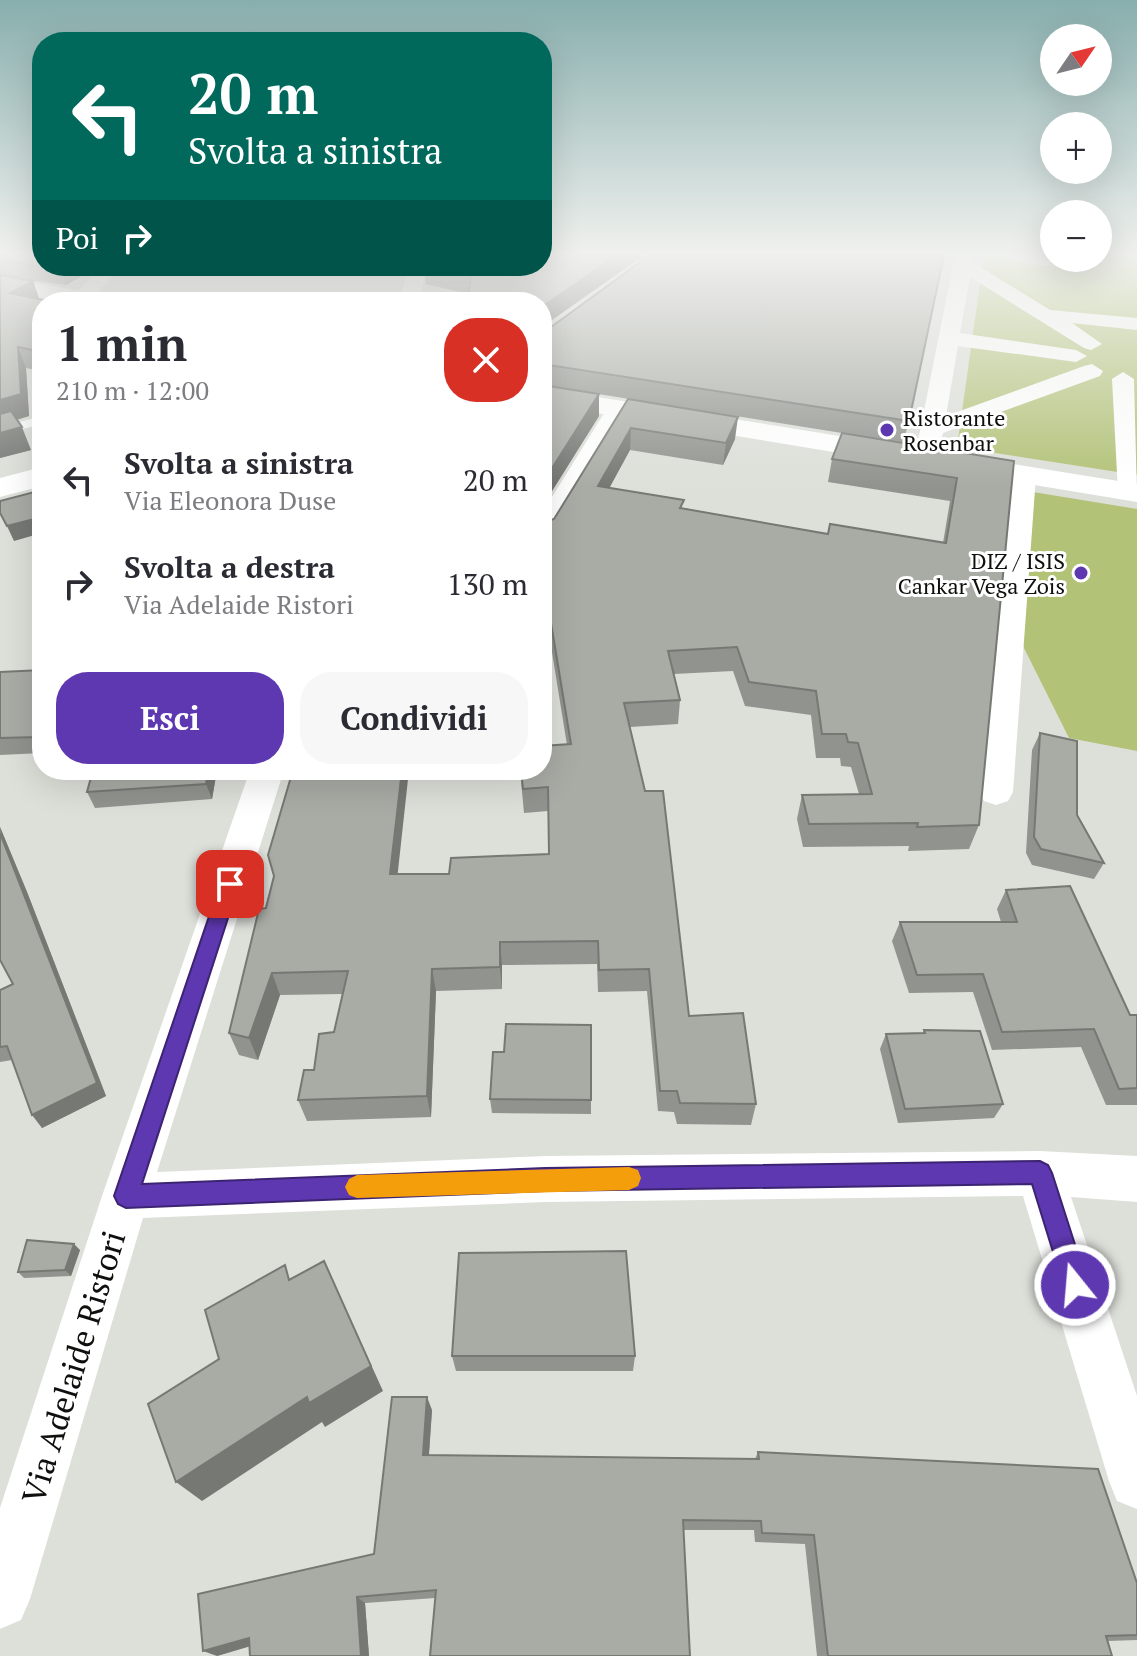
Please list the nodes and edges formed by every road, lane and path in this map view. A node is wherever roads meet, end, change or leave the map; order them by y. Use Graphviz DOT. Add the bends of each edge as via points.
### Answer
graph roads {
  1 [pos="949,332"];
  2 [pos="1059,332"];
  3 [pos="1115,332"];
  4 [pos="948,338"];
  5 [pos="1115,343"];
  6 [pos="1086,357"];
  7 [pos="1123,379"];
  8 [pos="552,398"];
  9 [pos="618,410"];
  10 [pos="32,423"];
  11 [pos="933,429"];
  12 [pos="0,431"];
  13 [pos="926,461"];
  14 [pos="1023,476"];
  15 [pos="32,479"];
  16 [pos="0,488"];
  17 [pos="1134,492"];
  18 [pos="552,519"];
  19 [pos="264,780"];
  20 [pos="996,792"];
  21 [pos="1040,1173"];
  22 [pos="1137,1179"];
  23 [pos="126,1196"];
  24 [pos="1137,1481"];
  25 [pos="0,1599"];
  1 -- 4 [label="street"];
  2 -- 6 [label="street"];
  3 -- 5 [label="street"];
  4 -- 6 [label="street"];
  4 -- 11 [label="street"];
  6 -- 11 [label="street"];
  7 -- 17 [label="street"];
  8 -- 9 [label="main road"];
  9 -- 13 [label="main road"];
  9 -- 18 [label="street"];
  10 -- 12 [label="lane"];
  11 -- 13 [label="street"];
  13 -- 14 [label="main road"];
  14 -- 17 [label="main road"];
  14 -- 20 [label="street"];
  15 -- 16 [label="main road"];
  19 -- 23 [label="street, Via Adelaide Ristori"];
  21 -- 22 [label="street"];
  21 -- 23 [label="street" via="545,1179"];
  21 -- 24 [label="street"];
  23 -- 25 [label="street, Via Adelaide Ristori"];
}
